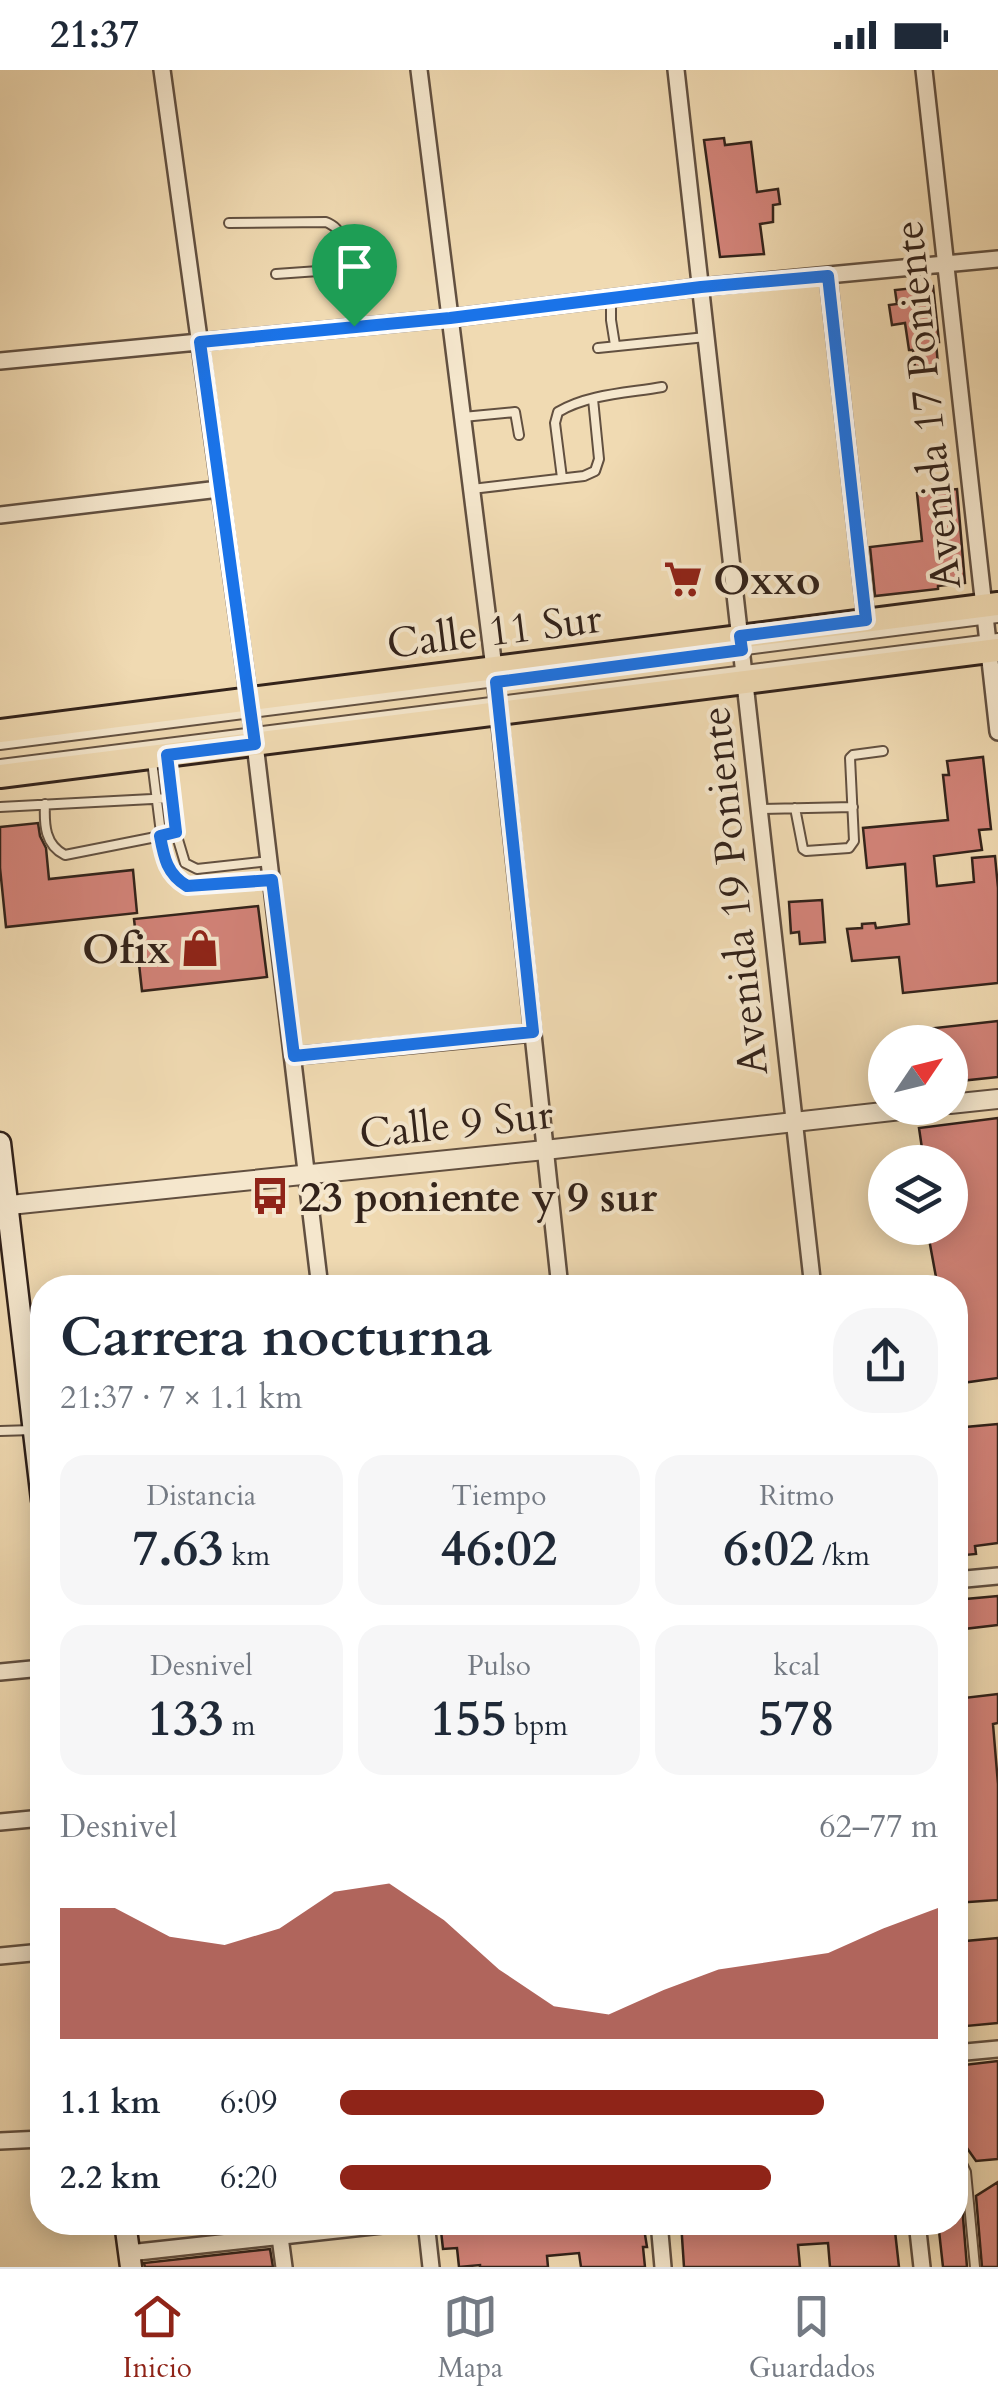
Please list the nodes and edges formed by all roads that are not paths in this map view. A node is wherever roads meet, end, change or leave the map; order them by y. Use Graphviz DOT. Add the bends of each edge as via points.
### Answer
graph roads {
  1 [pos="162,70"];
  2 [pos="419,70"];
  3 [pos="676,70"];
  4 [pos="924,70"];
  5 [pos="229,224"];
  6 [pos="998,260"];
  7 [pos="947,263"];
  8 [pos="347,269"];
  9 [pos="276,274"];
  10 [pos="828,276"];
  11 [pos="701,287"];
  12 [pos="611,298"];
  13 [pos="450,318"];
  14 [pos="354,326"];
  15 [pos="706,336"];
  16 [pos="200,342"];
  17 [pos="615,345"];
  18 [pos="598,348"];
  19 [pos="0,361"];
  20 [pos="662,387"];
  21 [pos="594,398"];
  22 [pos="463,418"];
  23 [pos="520,434"];
  24 [pos="562,478"];
  25 [pos="219,489"];
  26 [pos="472,489"];
  27 [pos="0,515"];
  28 [pos="991,612"];
  29 [pos="866,620"];
  30 [pos="741,643"];
  31 [pos="993,644"];
  32 [pos="495,675"];
  33 [pos="744,676"];
  34 [pos="249,706"];
  35 [pos="498,707"];
  36 [pos="0,731"];
  37 [pos="998,732"];
  38 [pos="254,738"];
  39 [pos="0,745"];
  40 [pos="883,751"];
  41 [pos="159,756"];
  42 [pos="0,764"];
  43 [pos="0,776"];
  44 [pos="171,798"];
  45 [pos="155,799"];
  46 [pos="45,804"];
  47 [pos="0,806"];
  48 [pos="853,807"];
  49 [pos="795,808"];
  50 [pos="759,809"];
  51 [pos="176,832"];
  52 [pos="160,836"];
  53 [pos="269,861"];
  54 [pos="272,880"];
  55 [pos="533,1032"];
  56 [pos="294,1056"];
  57 [pos="998,1099"];
  58 [pos="968,1102"];
  59 [pos="868,1113"];
  60 [pos="794,1120"];
  61 [pos="0,1143"];
  62 [pos="544,1150"];
  63 [pos="306,1174"];
  64 [pos="4,1205"];
  65 [pos="318,1275"];
  66 [pos="558,1275"];
  67 [pos="812,1275"];
  68 [pos="30,1341"];
  69 [pos="30,1429"];
  70 [pos="0,1431"];
  71 [pos="998,1576"];
  72 [pos="968,1579"];
  73 [pos="30,1669"];
  74 [pos="0,1672"];
  75 [pos="30,1819"];
  76 [pos="0,1822"];
  77 [pos="30,1953"];
  78 [pos="0,1956"];
  79 [pos="998,2048"];
  80 [pos="968,2051"];
  81 [pos="30,2140"];
  82 [pos="0,2142"];
  83 [pos="968,2193"];
  84 [pos="127,2235"];
  85 [pos="254,2235"];
  86 [pos="280,2235"];
  87 [pos="427,2235"];
  88 [pos="659,2235"];
  89 [pos="918,2235"];
  90 [pos="130,2260"];
  91 [pos="284,2267"];
  92 [pos="431,2267"];
  93 [pos="663,2267"];
  94 [pos="922,2267"];
  95 [pos="975,2267"];
  1 -- 16 [label="street"];
  2 -- 13 [label="street"];
  3 -- 11 [label="street, Avenida 19 Poniente"];
  4 -- 7 [label="street, Avenida 17 Poniente"];
  5 -- 8 [label="lane" via="326,222 340,234"];
  6 -- 7 [label="street"];
  7 -- 10 [label="street"];
  7 -- 28 [label="street, Avenida 17 Poniente"];
  8 -- 9 [label="lane"];
  8 -- 14 [label="lane"];
  10 -- 11 [label="street"];
  10 -- 29 [label="street"];
  11 -- 12 [label="street"];
  11 -- 15 [label="street, Avenida 19 Poniente"];
  12 -- 13 [label="street"];
  12 -- 17 [label="lane"];
  13 -- 14 [label="street"];
  13 -- 22 [label="street"];
  14 -- 16 [label="street"];
  15 -- 17 [label="lane"];
  15 -- 30 [label="street, Avenida 19 Poniente"];
  16 -- 19 [label="street"];
  16 -- 25 [label="street"];
  17 -- 18 [label="lane"];
  20 -- 21 [label="lane"];
  21 -- 24 [label="lane" via="558,412"];
  21 -- 24 [label="lane" via="595,470"];
  22 -- 23 [label="lane" via="515,412"];
  22 -- 26 [label="street"];
  24 -- 26 [label="lane"];
  25 -- 27 [label="street"];
  25 -- 34 [label="street"];
  26 -- 32 [label="street"];
  28 -- 29 [label="main road, Calle 11 Sur"];
  28 -- 30 [label="lane"];
  28 -- 31 [label="street, Avenida 17 Poniente"];
  29 -- 30 [label="main road, Calle 11 Sur"];
  30 -- 32 [label="main road, Calle 11 Sur"];
  30 -- 33 [label="street, Avenida 19 Poniente"];
  31 -- 33 [label="main road, Calle 11 Sur"];
  31 -- 37 [label="street, Avenida 17 Poniente"];
  32 -- 34 [label="main road, Calle 11 Sur"];
  32 -- 35 [label="street"];
  33 -- 35 [label="main road, Calle 11 Sur"];
  33 -- 50 [label="street, Avenida 19 Poniente"];
  34 -- 36 [label="main road, Calle 11 Sur"];
  34 -- 38 [label="street"];
  34 -- 39 [label="lane"];
  35 -- 38 [label="main road, Calle 11 Sur"];
  35 -- 55 [label="street"];
  38 -- 41 [label="main road, Calle 11 Sur"];
  38 -- 42 [label="lane"];
  38 -- 53 [label="street"];
  40 -- 48 [label="lane" via="850,758"];
  41 -- 43 [label="main road, Calle 11 Sur"];
  41 -- 44 [label="lane"];
  41 -- 45 [label="lane"];
  44 -- 45 [label="lane"];
  44 -- 51 [label="lane"];
  45 -- 46 [label="lane"];
  45 -- 52 [label="lane"];
  46 -- 47 [label="lane"];
  46 -- 52 [label="lane" via="47,836 65,855"];
  48 -- 49 [label="lane"];
  48 -- 49 [label="lane" via="852,846 806,851"];
  49 -- 50 [label="lane"];
  50 -- 60 [label="street, Avenida 19 Poniente"];
  51 -- 52 [label="lane"];
  51 -- 53 [label="lane" via="185,863 197,869"];
  52 -- 54 [label="lane" via="168,869 187,886"];
  53 -- 54 [label="street"];
  54 -- 56 [label="street"];
  55 -- 56 [label="street"];
  55 -- 62 [label="street"];
  56 -- 63 [label="street"];
  57 -- 58 [label="street"];
  59 -- 60 [label="street, Calle 9 Sur"];
  60 -- 62 [label="street, Calle 9 Sur"];
  60 -- 67 [label="street, Avenida 19 Poniente"];
  61 -- 64 [label="main road"];
  62 -- 63 [label="street, Calle 9 Sur"];
  62 -- 66 [label="street"];
  63 -- 64 [label="street, Calle 9 Sur"];
  63 -- 65 [label="street"];
  64 -- 68 [label="main road"];
  69 -- 70 [label="lane"];
  71 -- 72 [label="street"];
  73 -- 74 [label="street"];
  75 -- 76 [label="street"];
  77 -- 78 [label="street"];
  79 -- 80 [label="street"];
  81 -- 82 [label="street"];
  83 -- 95 [label="lane"];
  84 -- 90 [label="main road"];
  85 -- 90 [label="street"];
  86 -- 91 [label="street"];
  87 -- 92 [label="street"];
  88 -- 93 [label="street"];
  89 -- 94 [label="street"];
}
